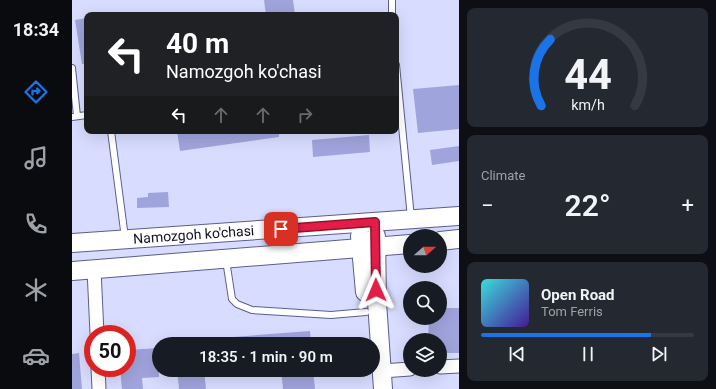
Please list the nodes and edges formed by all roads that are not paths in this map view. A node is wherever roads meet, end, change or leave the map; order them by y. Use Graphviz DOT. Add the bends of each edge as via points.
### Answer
graph roads {
  1 [pos="392,0"];
  2 [pos="392,12"];
  3 [pos="72,68"];
  4 [pos="399,94"];
  5 [pos="84,115"];
  6 [pos="74,116"];
  7 [pos="111,134"];
  8 [pos="459,216"];
  9 [pos="412,220"];
  10 [pos="367,223"];
  11 [pos="125,239"];
  12 [pos="459,239"];
  13 [pos="447,240"];
  14 [pos="72,243"];
  15 [pos="403,245"];
  16 [pos="369,248"];
  17 [pos="226,258"];
  18 [pos="94,269"];
  19 [pos="72,271"];
  20 [pos="366,312"];
  21 [pos="97,325"];
  22 [pos="368,337"];
  23 [pos="376,337"];
  24 [pos="459,366"];
  25 [pos="447,367"];
  26 [pos="403,369"];
  27 [pos="380,371"];
  28 [pos="98,377"];
  29 [pos="374,377"];
  30 [pos="378,377"];
  31 [pos="99,389"];
  32 [pos="371,389"];
  33 [pos="383,389"];
  1 -- 2 [label="lane"];
  3 -- 6 [label="lane"];
  4 -- 9 [label="lane"];
  5 -- 6 [label="lane"];
  7 -- 11 [label="lane"];
  8 -- 9 [label="main road, Namozgoh ko'chasi"];
  9 -- 10 [label="main road, Namozgoh ko'chasi"];
  10 -- 11 [label="main road, Namozgoh ko'chasi"];
  10 -- 16 [label="main road"];
  11 -- 14 [label="main road, Namozgoh ko'chasi"];
  12 -- 13 [label="main road"];
  15 -- 16 [label="main road, Namozgoh ko'chasi"];
  16 -- 17 [label="main road, Namozgoh ko'chasi"];
  16 -- 20 [label="main road"];
  16 -- 23 [label="main road" via="377,302"];
  17 -- 18 [label="main road, Namozgoh ko'chasi"];
  17 -- 20 [label="lane" via="232,299 252,310 331,315"];
  18 -- 19 [label="main road, Namozgoh ko'chasi"];
  18 -- 21 [label="street"];
  20 -- 22 [label="main road"];
  24 -- 25 [label="street"];
  26 -- 27 [label="street"];
  28 -- 31 [label="street"];
  29 -- 32 [label="main road"];
  30 -- 33 [label="main road"];
}
